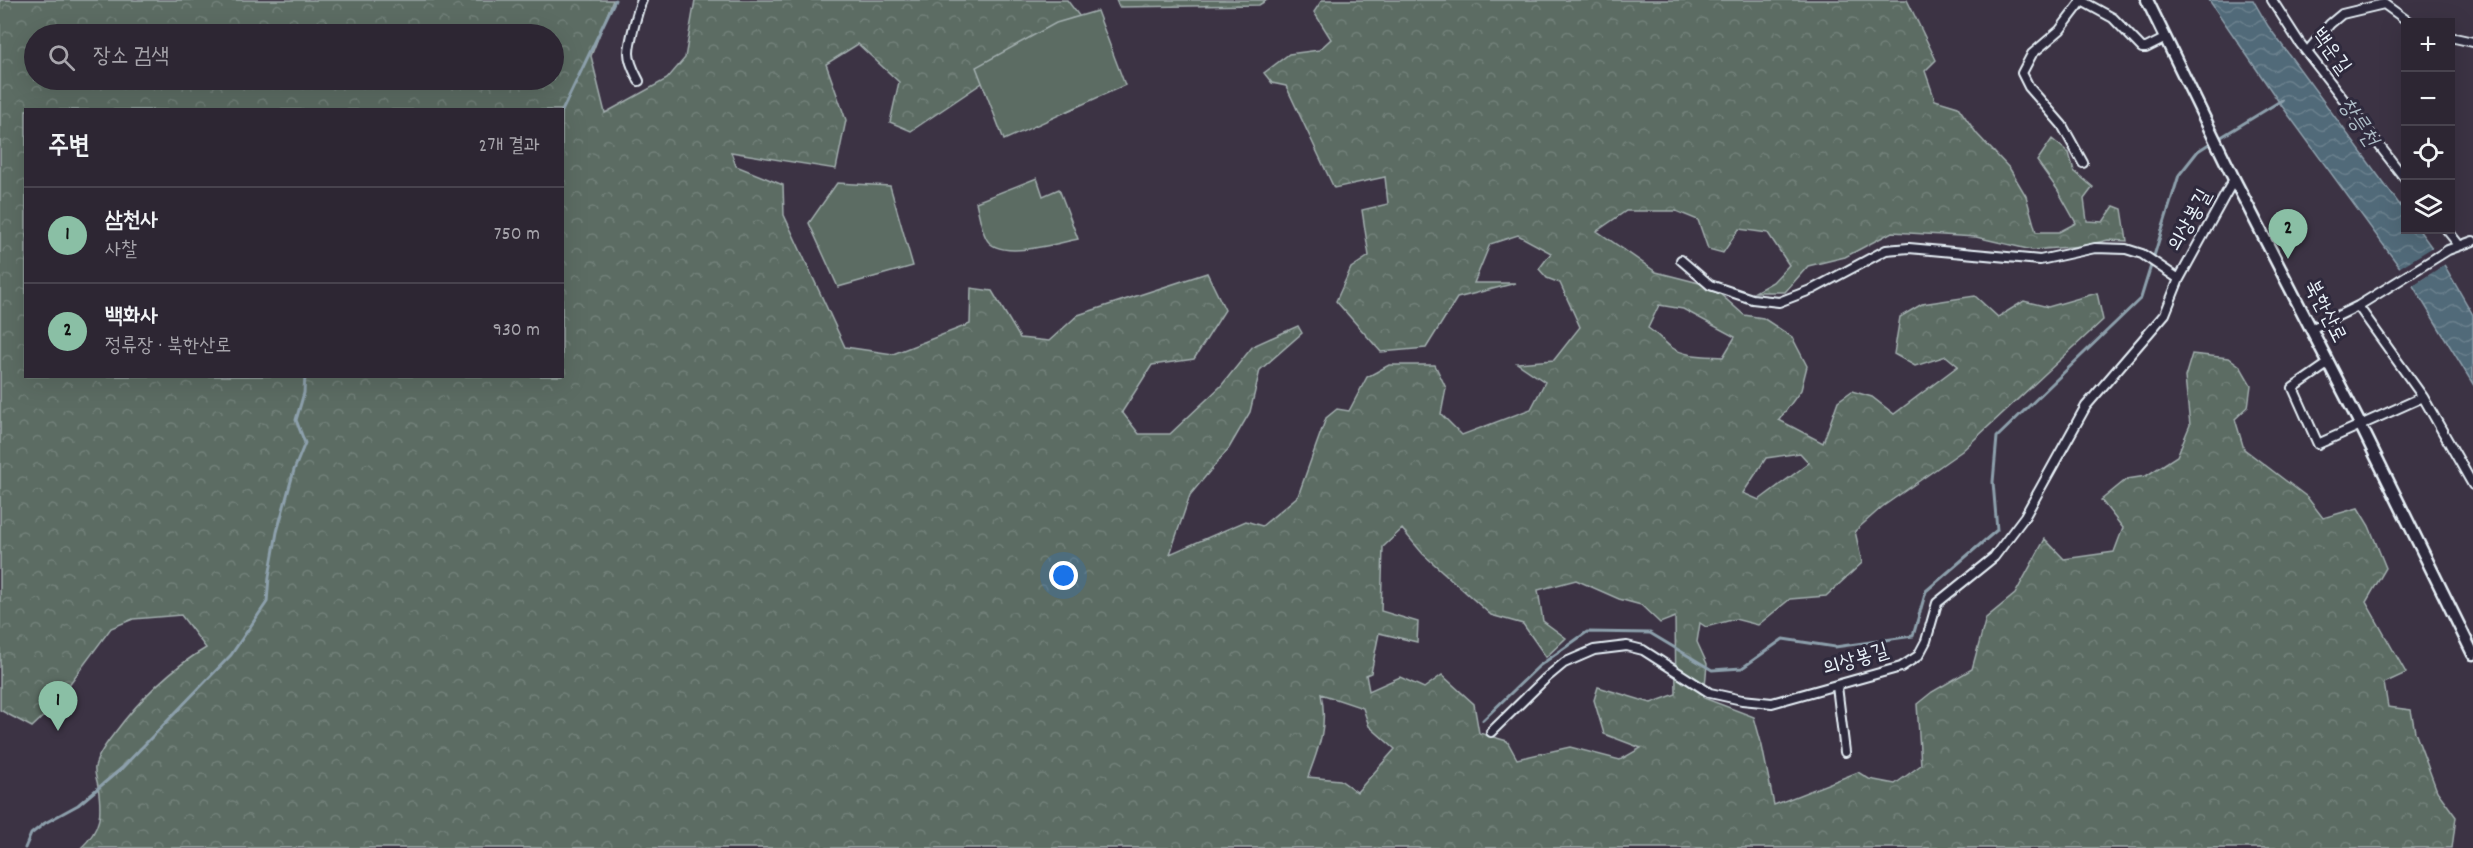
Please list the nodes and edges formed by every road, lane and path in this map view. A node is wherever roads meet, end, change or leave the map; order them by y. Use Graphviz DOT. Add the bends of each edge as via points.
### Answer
graph roads {
  1 [pos="642,0"];
  2 [pos="2147,0"];
  3 [pos="2272,0"];
  4 [pos="2081,1"];
  5 [pos="2403,18"];
  6 [pos="2166,38"];
  7 [pos="2455,39"];
  8 [pos="2473,42"];
  9 [pos="2307,52"];
  10 [pos="639,81"];
  11 [pos="2083,163"];
  12 [pos="2401,174"];
  13 [pos="2234,179"];
  14 [pos="2450,234"];
  15 [pos="2473,241"];
  16 [pos="2459,245"];
  17 [pos="1681,260"];
  18 [pos="2179,279"];
  19 [pos="2358,306"];
  20 [pos="2311,328"];
  21 [pos="2329,363"];
  22 [pos="2423,397"];
  23 [pos="2361,426"];
  24 [pos="2473,485"];
  25 [pos="2473,654"];
  26 [pos="1837,686"];
  27 [pos="1491,732"];
  28 [pos="1845,752"];
  1 -- 10 [label="street" via="629,53"];
  2 -- 6 [label="main road"];
  3 -- 9 [label="street, 백운길"];
  4 -- 6 [label="street" via="2112,18 2142,48"];
  4 -- 11 [label="street" via="2060,30 2032,54 2022,72 2029,87 2062,125"];
  5 -- 9 [label="street" via="2384,4 2342,14"];
  6 -- 13 [label="main road, 북한산로"];
  7 -- 8 [label="street"];
  9 -- 12 [label="street, 백운길"];
  13 -- 18 [label="street, 의상봉길"];
  13 -- 20 [label="main road, 북한산로"];
  14 -- 16 [label="street"];
  15 -- 16 [label="street"];
  16 -- 19 [label="street"];
  17 -- 18 [label="street, 의상봉길" via="1710,285 1752,299 1779,302 1813,289 1887,250 1909,248 2040,260 2095,248 2126,249 2142,254"];
  18 -- 26 [label="street, 의상봉길" via="2165,314 2086,406 2025,516 1994,557 1937,603 1918,656 1901,667"];
  19 -- 20 [label="street"];
  19 -- 22 [label="street, 북한산로"];
  20 -- 21 [label="main road, 북한산로"];
  21 -- 23 [label="main road, 북한산로"];
  21 -- 23 [label="street" via="2293,388 2318,444"];
  22 -- 23 [label="street"];
  22 -- 24 [label="street, 북한산로"];
  23 -- 25 [label="main road, 북한산로"];
  26 -- 27 [label="street, 의상봉길" via="1772,704 1742,700 1710,693 1643,650 1627,646 1594,650 1555,670"];
  26 -- 28 [label="street"];
}
